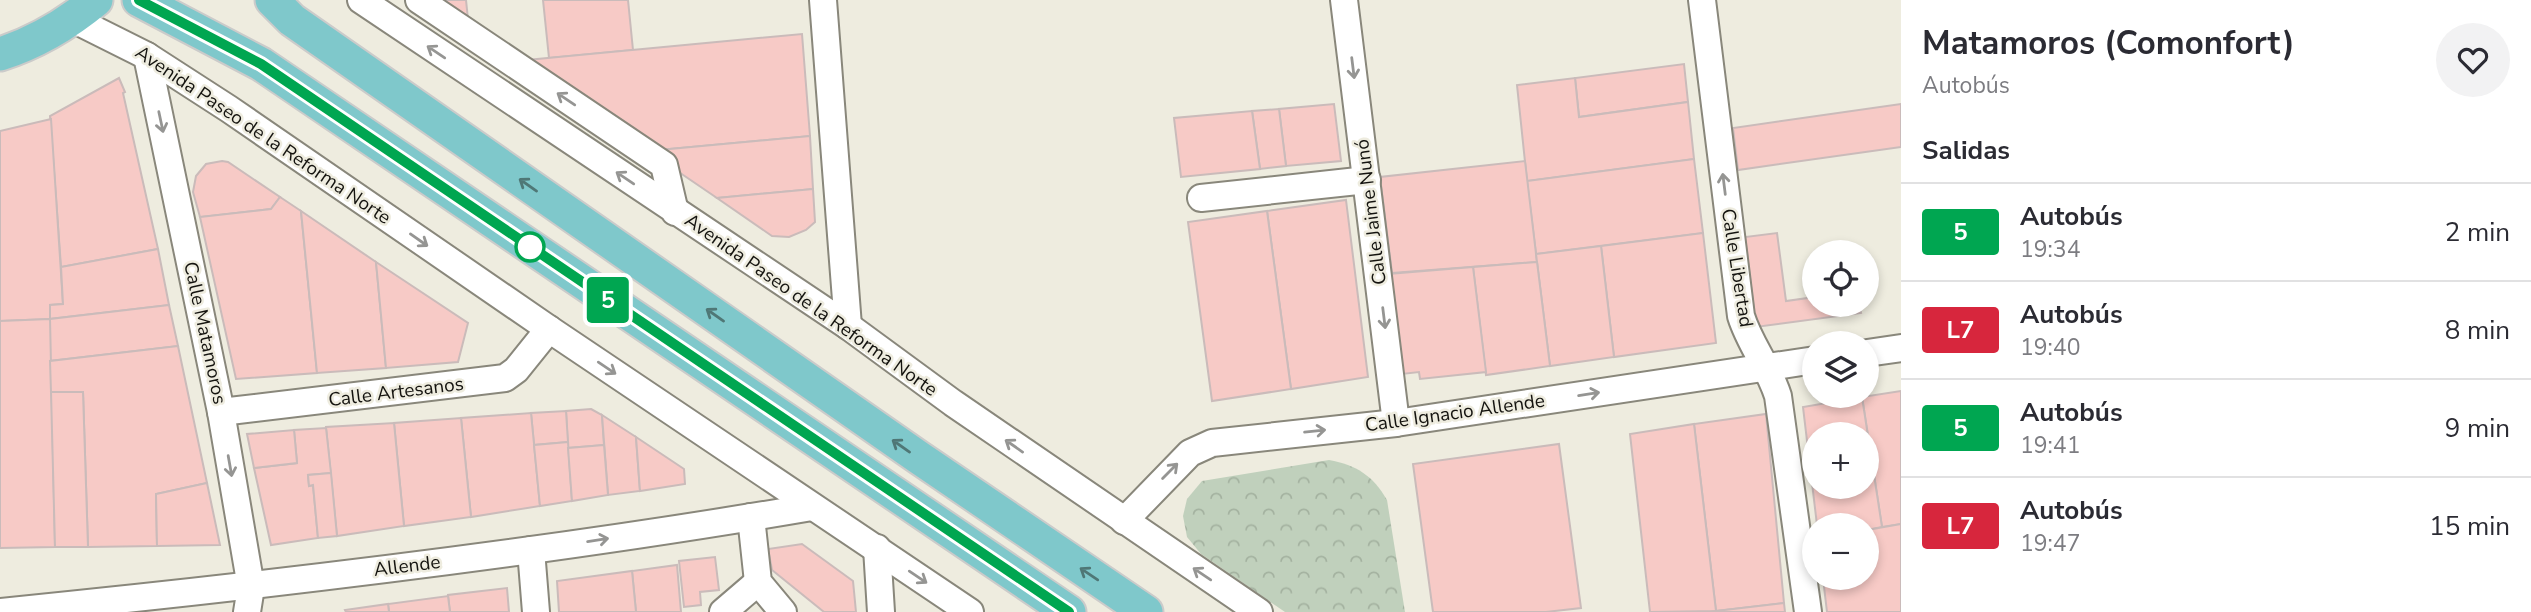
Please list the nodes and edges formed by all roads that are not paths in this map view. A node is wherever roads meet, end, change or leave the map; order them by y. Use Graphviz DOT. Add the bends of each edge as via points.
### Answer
graph roads {
  1 [pos="139,0"];
  2 [pos="272,0"];
  3 [pos="411,0"];
  4 [pos="419,0"];
  5 [pos="823,0"];
  6 [pos="1344,0"];
  7 [pos="1702,0"];
  8 [pos="370,7"];
  9 [pos="85,9"];
  10 [pos="0,54"];
  11 [pos="147,56"];
  12 [pos="1367,180"];
  13 [pos="1201,198"];
  14 [pos="676,212"];
  15 [pos="848,326"];
  16 [pos="549,329"];
  17 [pos="1901,348"];
  18 [pos="1879,351"];
  19 [pos="1802,362"];
  20 [pos="1767,367"];
  21 [pos="221,412"];
  22 [pos="1396,423"];
  23 [pos="812,507"];
  24 [pos="751,517"];
  25 [pos="1124,521"];
  26 [pos="877,548"];
  27 [pos="531,550"];
  28 [pos="758,582"];
  29 [pos="249,599"];
  30 [pos="0,612"];
  31 [pos="536,612"];
  32 [pos="723,612"];
  33 [pos="783,612"];
  34 [pos="881,612"];
  35 [pos="970,612"];
  36 [pos="1069,612"];
  37 [pos="1146,612"];
  38 [pos="1259,612"];
  39 [pos="1808,612"];
  1 -- 36 [label="main road" via="261,64"];
  37 -- 2 [label="main road, one-way" via="303,28"];
  3 -- 8 [label="street"];
  14 -- 4 [label="street, one-way" via="664,165"];
  5 -- 15 [label="street"];
  6 -- 12 [label="street, Calle Jaime Nunó, one-way"];
  20 -- 7 [label="street, Calle Libertad, one-way" via="1748,338 1741,316"];
  14 -- 8 [label="street, Avenida Paseo de la Reforma Norte, one-way"];
  9 -- 10 [label="main road" via="21,47"];
  9 -- 11 [label="street, Avenida Paseo de la Reforma Norte"];
  11 -- 16 [label="street, Avenida Paseo de la Reforma Norte, one-way"];
  11 -- 21 [label="street, Calle Matamoros, one-way"];
  12 -- 13 [label="street"];
  12 -- 22 [label="street, Calle Jaime Nunó, one-way"];
  14 -- 15 [label="street, Avenida Paseo de la Reforma Norte"];
  25 -- 15 [label="street, Avenida Paseo de la Reforma Norte, one-way"];
  16 -- 21 [label="street, Calle Artesanos" via="505,378"];
  16 -- 23 [label="street, Avenida Paseo de la Reforma Norte, one-way"];
  17 -- 18 [label="street"];
  19 -- 20 [label="street, Calle Ignacio Allende"];
  22 -- 20 [label="street, Calle Ignacio Allende, one-way"];
  20 -- 39 [label="street, Calle Libertad" via="1778,396"];
  21 -- 29 [label="street, Calle Matamoros, one-way"];
  25 -- 22 [label="street, Calle Ignacio Allende, one-way" via="1190,453 1212,443"];
  23 -- 24 [label="street, Allende"];
  23 -- 26 [label="street, Avenida Paseo de la Reforma Norte"];
  27 -- 24 [label="street, Allende, one-way"];
  24 -- 28 [label="street"];
  38 -- 25 [label="street, Avenida Paseo de la Reforma Norte, one-way"];
  26 -- 34 [label="street"];
  26 -- 35 [label="street, Avenida Paseo de la Reforma Norte, one-way"];
  27 -- 29 [label="street, Allende"];
  27 -- 31 [label="street"];
  28 -- 32 [label="street"];
  28 -- 33 [label="street"];
  29 -- 30 [label="street, Allende"];
}
